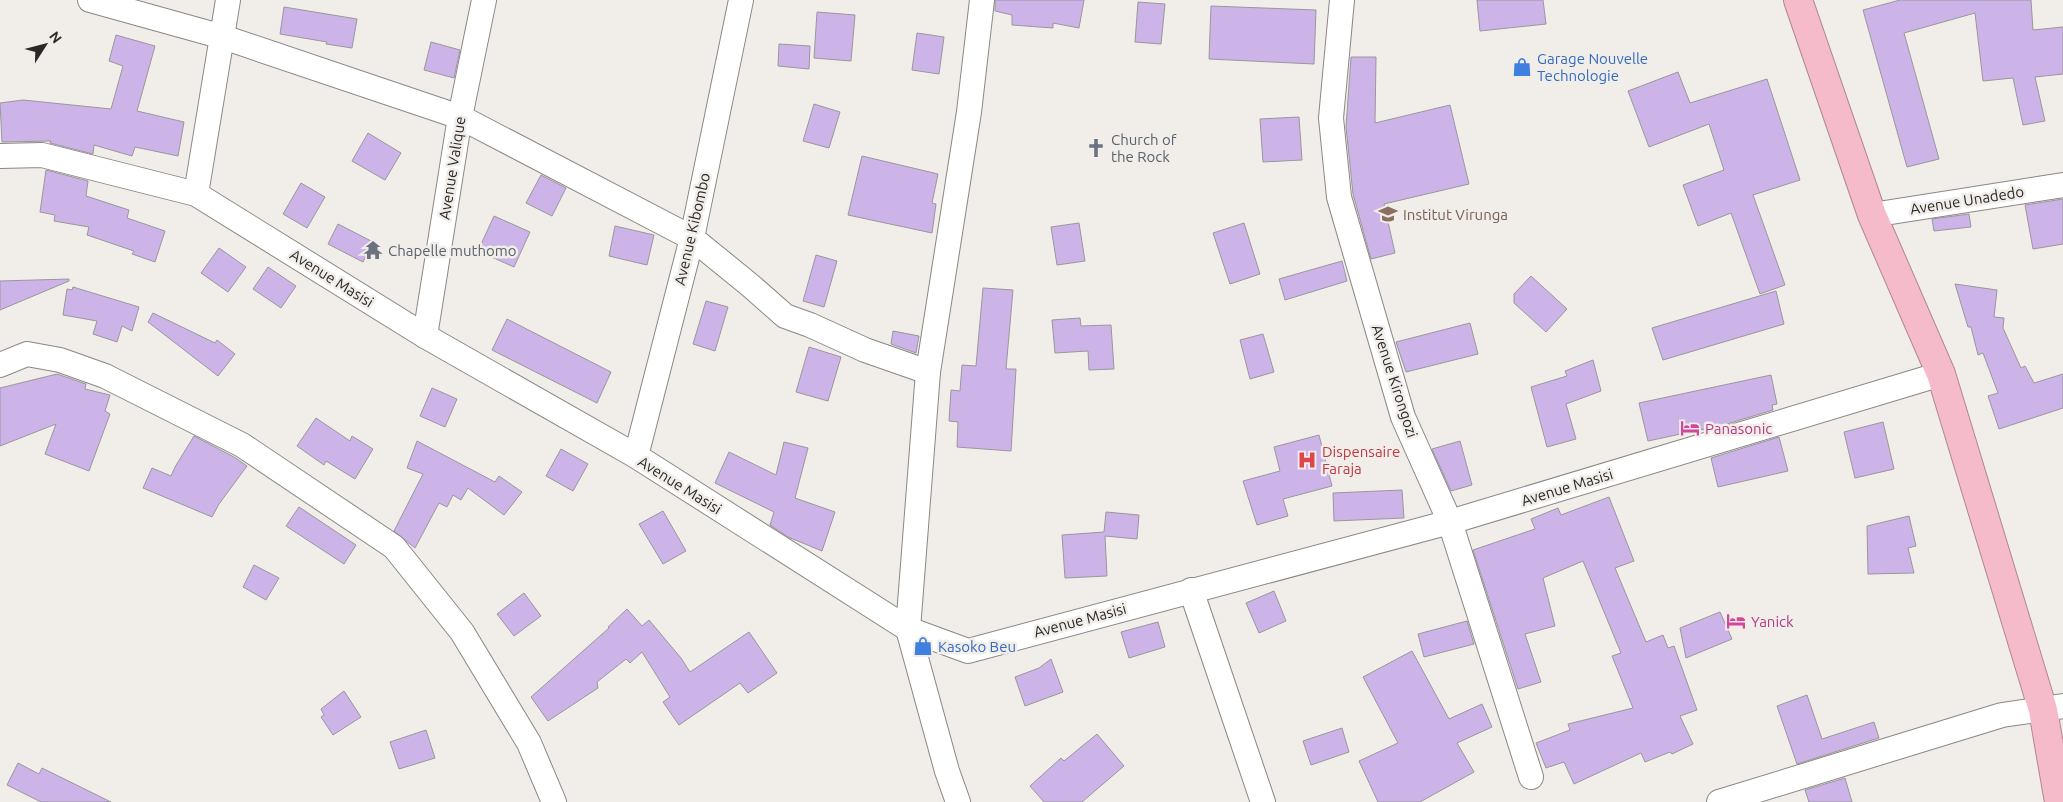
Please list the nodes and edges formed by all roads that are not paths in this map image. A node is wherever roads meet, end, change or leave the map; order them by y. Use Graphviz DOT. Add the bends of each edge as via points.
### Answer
graph roads {
  1 [pos="90,0"];
  2 [pos="228,0"];
  3 [pos="484,0"];
  4 [pos="740,0"];
  5 [pos="982,0"];
  6 [pos="1342,0"];
  7 [pos="1798,0"];
  8 [pos="223,37"];
  9 [pos="460,117"];
  10 [pos="0,156"];
  11 [pos="2063,185"];
  12 [pos="196,194"];
  13 [pos="1872,215"];
  14 [pos="692,238"];
  15 [pos="425,336"];
  16 [pos="0,365"];
  17 [pos="928,372"];
  18 [pos="1941,374"];
  19 [pos="636,456"];
  20 [pos="1450,522"];
  21 [pos="1191,590"];
  22 [pos="908,629"];
  23 [pos="2053,708"];
  24 [pos="1531,778"];
  25 [pos="554,802"];
  26 [pos="958,802"];
  27 [pos="1263,802"];
  28 [pos="1720,802"];
  29 [pos="2059,802"];
  1 -- 8 [label="street"];
  2 -- 8 [label="street"];
  3 -- 9 [label="street, Avenue Valique"];
  4 -- 14 [label="street, Avenue Kibombo"];
  5 -- 17 [label="street" via="969,112"];
  6 -- 20 [label="street, Avenue Kirongozi" via="1330,118 1339,197 1403,417"];
  7 -- 13 [label="highway"];
  8 -- 9 [label="street"];
  8 -- 12 [label="street"];
  9 -- 14 [label="street"];
  9 -- 15 [label="street, Avenue Valique"];
  10 -- 12 [label="street, Avenue Masisi" via="42,155"];
  11 -- 13 [label="street, Avenue Unadedo"];
  12 -- 15 [label="street, Avenue Masisi"];
  13 -- 18 [label="highway"];
  14 -- 17 [label="street" via="786,316 865,350"];
  14 -- 19 [label="street, Avenue Kibombo"];
  15 -- 19 [label="street, Avenue Masisi"];
  16 -- 25 [label="street" via="27,354 60,360 106,376 242,445 394,547 462,632 529,744"];
  17 -- 22 [label="street"];
  18 -- 20 [label="street, Avenue Masisi"];
  18 -- 23 [label="highway"];
  19 -- 22 [label="street, Avenue Masisi"];
  20 -- 21 [label="street, Avenue Masisi"];
  20 -- 24 [label="street, Avenue Kirongozi"];
  21 -- 22 [label="street, Avenue Masisi" via="968,651"];
  21 -- 27 [label="street"];
  22 -- 26 [label="street"];
  23 -- 28 [label="street" via="2002,715"];
  23 -- 29 [label="highway"];
}
